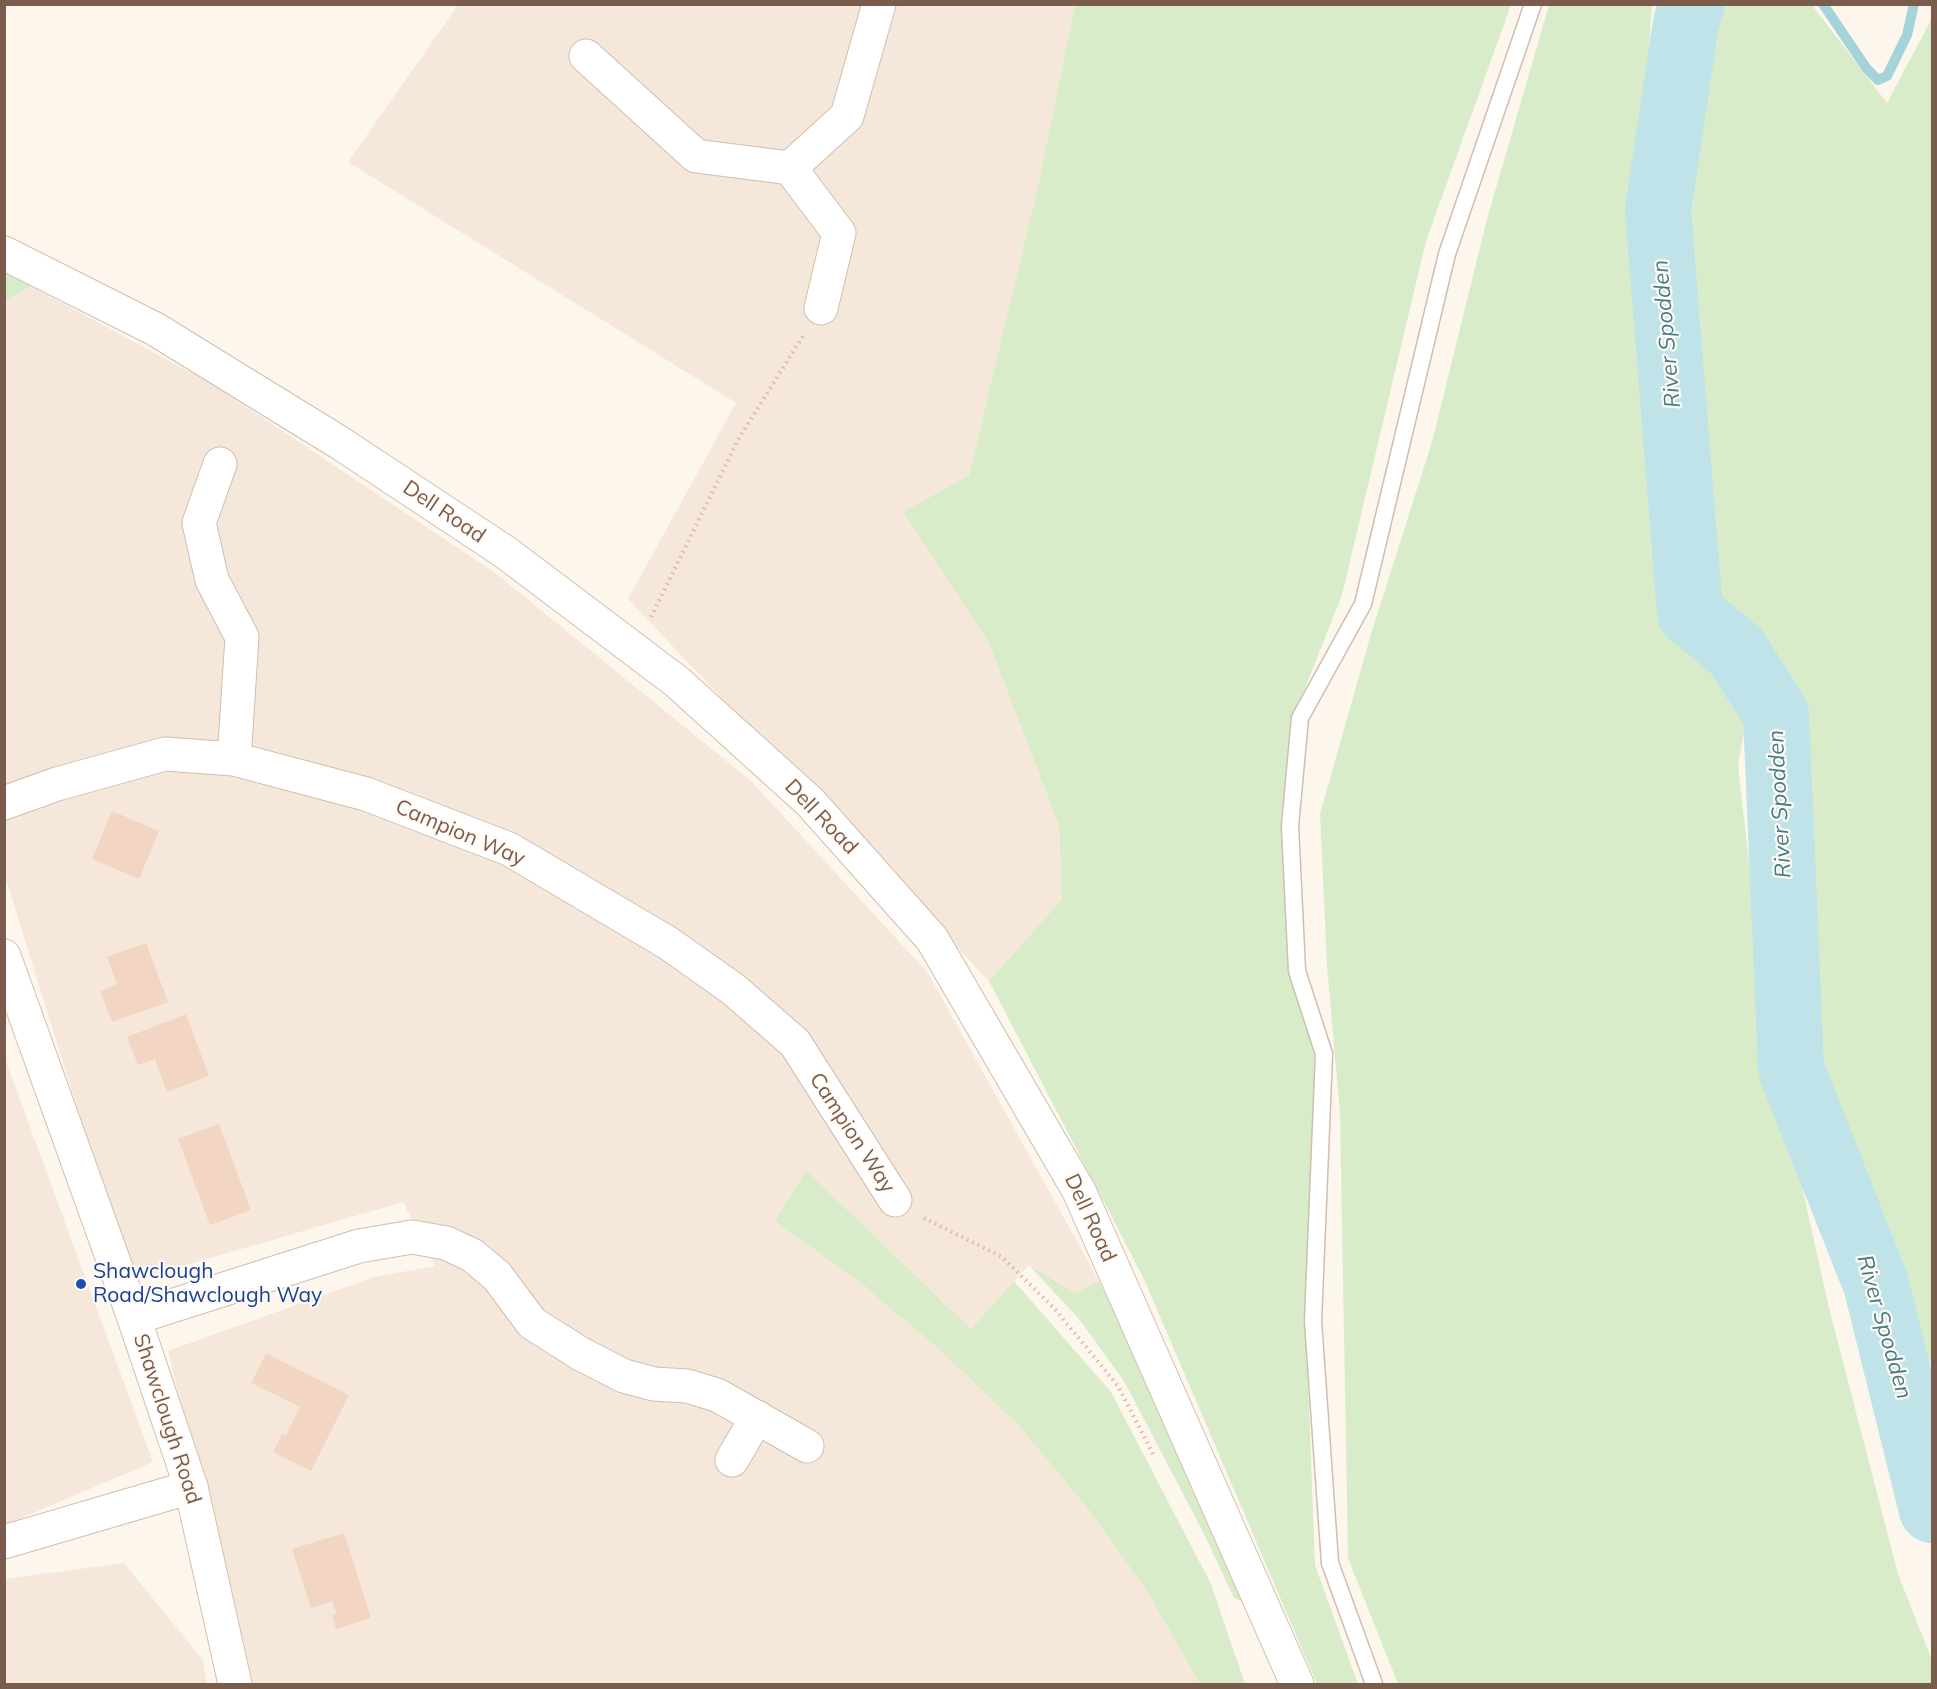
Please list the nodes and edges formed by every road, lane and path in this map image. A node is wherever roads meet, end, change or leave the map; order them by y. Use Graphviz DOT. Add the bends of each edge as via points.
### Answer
graph roads {
  1 [pos="879,4"];
  2 [pos="1533,4"];
  3 [pos="586,56"];
  4 [pos="790,168"];
  5 [pos="4,253"];
  6 [pos="821,308"];
  7 [pos="220,464"];
  8 [pos="634,650"];
  9 [pos="234,759"];
  10 [pos="4,803"];
  11 [pos="4,956"];
  12 [pos="896,1200"];
  13 [pos="134,1318"];
  14 [pos="1118,1386"];
  15 [pos="757,1417"];
  16 [pos="807,1446"];
  17 [pos="732,1460"];
  18 [pos="191,1486"];
  19 [pos="4,1542"];
  20 [pos="235,1684"];
  21 [pos="1297,1684"];
  22 [pos="1374,1684"];
  1 -- 4 [label="street" via="848,117"];
  2 -- 22 [label="lane" via="1447,254 1363,604 1300,718 1290,826 1297,971 1324,1054 1313,1321 1330,1563"];
  3 -- 4 [label="street" via="696,156"];
  4 -- 6 [label="street" via="839,232"];
  5 -- 8 [label="street, Dell Road" via="155,329 340,443 505,552"];
  6 -- 8 [label="path" via="739,438"];
  7 -- 9 [label="street" via="198,523 212,580 242,637"];
  8 -- 21 [label="street, Dell Road" via="675,681 810,802 932,939 1079,1191"];
  9 -- 10 [label="street, Campion Way" via="165,754"];
  9 -- 12 [label="street, Campion Way" via="366,794 509,849 668,943 733,989 795,1043"];
  11 -- 13 [label="street, Shawclough Road"];
  12 -- 14 [label="path" via="935,1225 1002,1257 1054,1308"];
  13 -- 15 [label="street" via="359,1246 412,1237 446,1243 472,1255 497,1276 532,1323 581,1354 624,1376 717,1395"];
  13 -- 18 [label="street, Shawclough Road"];
  15 -- 16 [label="street"];
  15 -- 17 [label="street"];
  18 -- 19 [label="street"];
  18 -- 20 [label="street, Shawclough Road"];
}
